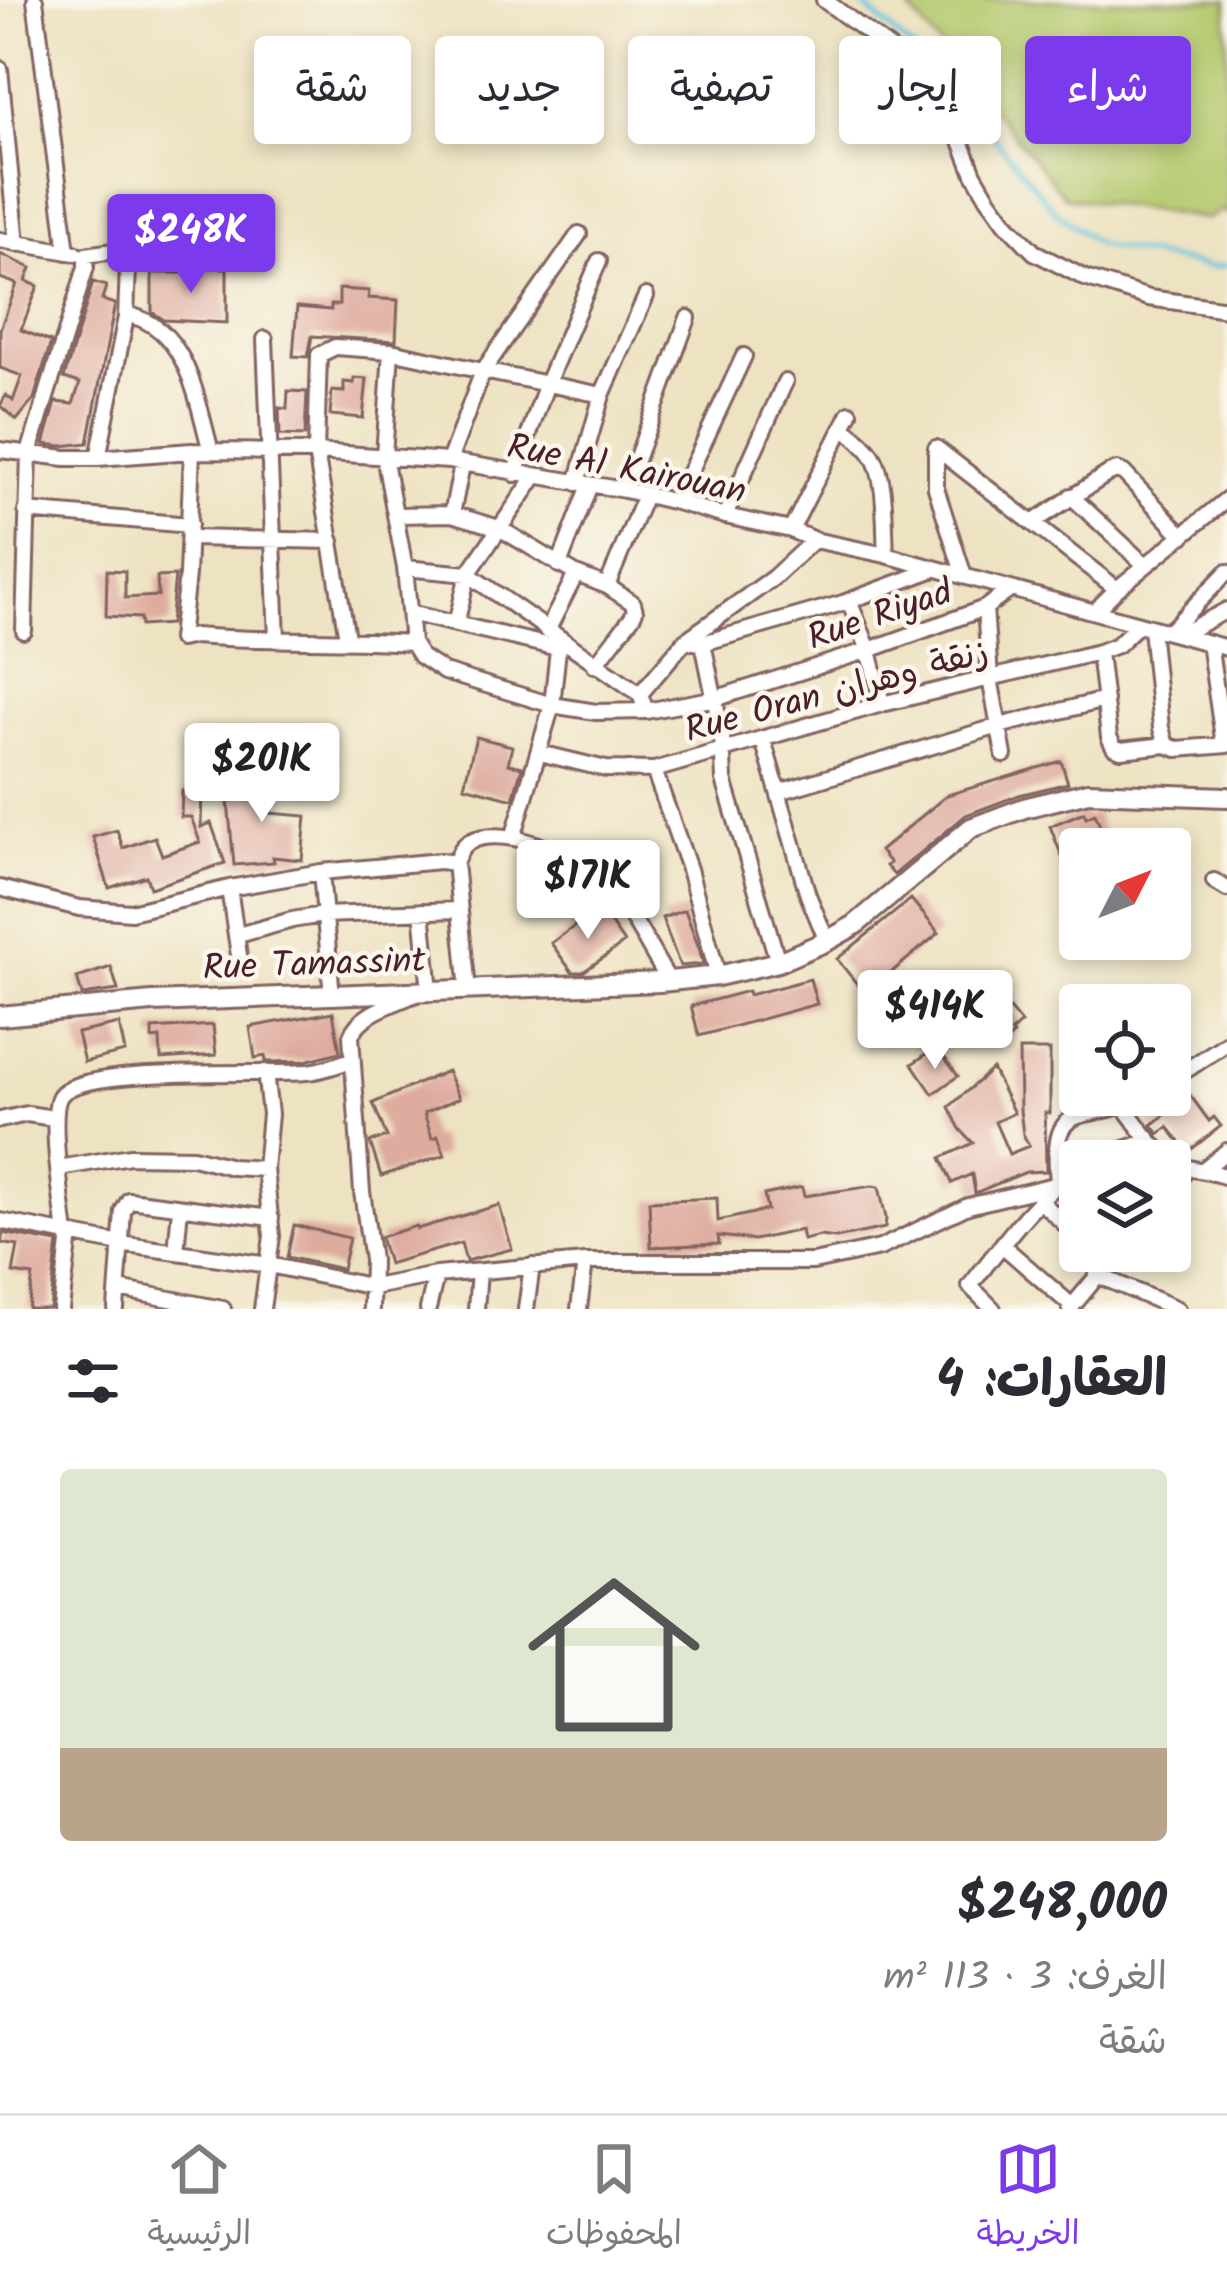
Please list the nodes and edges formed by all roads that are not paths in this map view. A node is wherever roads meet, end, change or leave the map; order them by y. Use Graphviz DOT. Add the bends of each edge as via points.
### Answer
graph roads {
  1 [pos="34,0"];
  2 [pos="824,0"];
  3 [pos="0,69"];
  4 [pos="579,234"];
  5 [pos="0,240"];
  6 [pos="17,244"];
  7 [pos="67,251"];
  8 [pos="86,254"];
  9 [pos="598,261"];
  10 [pos="646,296"];
  11 [pos="1227,309"];
  12 [pos="126,317"];
  13 [pos="688,318"];
  14 [pos="265,339"];
  15 [pos="392,352"];
  16 [pos="744,356"];
  17 [pos="483,371"];
  18 [pos="785,382"];
  19 [pos="547,383"];
  20 [pos="602,395"];
  21 [pos="0,450"];
  22 [pos="192,451"];
  23 [pos="211,451"];
  24 [pos="268,452"];
  25 [pos="316,452"];
  26 [pos="29,453"];
  27 [pos="384,456"];
  28 [pos="98,458"];
  29 [pos="455,463"];
  30 [pos="515,474"];
  31 [pos="535,477"];
  32 [pos="584,484"];
  33 [pos="625,490"];
  34 [pos="645,495"];
  35 [pos="1071,496"];
  36 [pos="1227,499"];
  37 [pos="676,502"];
  38 [pos="26,511"];
  39 [pos="452,514"];
  40 [pos="396,515"];
  41 [pos="725,516"];
  42 [pos="1032,523"];
  43 [pos="499,528"];
  44 [pos="791,530"];
  45 [pos="189,531"];
  46 [pos="1183,536"];
  47 [pos="814,540"];
  48 [pos="332,541"];
  49 [pos="274,542"];
  50 [pos="886,554"];
  51 [pos="559,565"];
  52 [pos="1145,565"];
  53 [pos="405,568"];
  54 [pos="934,569"];
  55 [pos="1227,572"];
  56 [pos="468,574"];
  57 [pos="576,574"];
  58 [pos="964,576"];
  59 [pos="607,586"];
  60 [pos="1117,589"];
  61 [pos="1010,590"];
  62 [pos="848,602"];
  63 [pos="985,608"];
  64 [pos="1095,610"];
  65 [pos="1227,610"];
  66 [pos="409,613"];
  67 [pos="456,624"];
  68 [pos="1145,626"];
  69 [pos="23,631"];
  70 [pos="1176,632"];
  71 [pos="346,638"];
  72 [pos="277,640"];
  73 [pos="555,640"];
  74 [pos="685,641"];
  75 [pos="412,643"];
  76 [pos="703,643"];
  77 [pos="1209,644"];
  78 [pos="1227,648"];
  79 [pos="869,650"];
  80 [pos="1099,652"];
  81 [pos="595,665"];
  82 [pos="990,678"];
  83 [pos="640,694"];
  84 [pos="717,698"];
  85 [pos="1105,700"];
  86 [pos="882,704"];
  87 [pos="552,706"];
  88 [pos="646,712"];
  89 [pos="999,726"];
  90 [pos="763,740"];
  91 [pos="1166,745"];
  92 [pos="1226,745"];
  93 [pos="721,749"];
  94 [pos="540,753"];
  95 [pos="1004,755"];
  96 [pos="654,770"];
  97 [pos="779,792"];
  98 [pos="1227,797"];
  99 [pos="513,838"];
  100 [pos="455,863"];
  101 [pos="321,872"];
  102 [pos="0,888"];
  103 [pos="229,888"];
  104 [pos="458,910"];
  105 [pos="422,911"];
  106 [pos="323,915"];
  107 [pos="238,935"];
  108 [pos="827,941"];
  109 [pos="240,962"];
  110 [pos="778,962"];
  111 [pos="718,976"];
  112 [pos="669,981"];
  113 [pos="468,990"];
  114 [pos="425,991"];
  115 [pos="332,996"];
  116 [pos="0,1016"];
  117 [pos="1227,1043"];
  118 [pos="351,1060"];
  119 [pos="1191,1067"];
  120 [pos="266,1072"];
  121 [pos="1080,1116"];
  122 [pos="55,1118"];
  123 [pos="0,1120"];
  124 [pos="1227,1151"];
  125 [pos="1191,1165"];
  126 [pos="59,1168"];
  127 [pos="1196,1168"];
  128 [pos="265,1169"];
  129 [pos="1191,1172"];
  130 [pos="1227,1177"];
  131 [pos="1059,1181"];
  132 [pos="1056,1183"];
  133 [pos="1039,1200"];
  134 [pos="180,1208"];
  135 [pos="271,1218"];
  136 [pos="1059,1219"];
  137 [pos="0,1221"];
  138 [pos="68,1234"];
  139 [pos="121,1244"];
  140 [pos="1002,1245"];
  141 [pos="176,1252"];
  142 [pos="585,1262"];
  143 [pos="269,1265"];
  144 [pos="532,1266"];
  145 [pos="479,1272"];
  146 [pos="1100,1272"];
  147 [pos="1121,1272"];
  148 [pos="436,1275"];
  149 [pos="373,1287"];
  150 [pos="118,1289"];
  151 [pos="1071,1308"];
  152 [pos="61,1309"];
  153 [pos="116,1309"];
  154 [pos="223,1309"];
  155 [pos="262,1309"];
  156 [pos="370,1309"];
  157 [pos="428,1309"];
  158 [pos="476,1309"];
  159 [pos="526,1309"];
  160 [pos="579,1309"];
  161 [pos="993,1309"];
  162 [pos="1177,1309"];
  1 -- 7 [label="street"];
  2 -- 11 [label="street" via="901,57 955,126 988,199 1034,251 1149,298"];
  3 -- 6 [label="street"];
  4 -- 17 [label="street"];
  5 -- 6 [label="street"];
  6 -- 7 [label="street"];
  7 -- 8 [label="street"];
  8 -- 12 [label="street" via="120,250 128,267"];
  8 -- 26 [label="street"];
  9 -- 19 [label="street"];
  10 -- 20 [label="street"];
  12 -- 23 [label="street" via="158,328 175,347"];
  12 -- 28 [label="street"];
  13 -- 33 [label="street"];
  14 -- 24 [label="street"];
  15 -- 17 [label="street"];
  15 -- 25 [label="street" via="335,347 320,355"];
  15 -- 27 [label="street"];
  16 -- 37 [label="street"];
  17 -- 19 [label="street"];
  17 -- 29 [label="street"];
  18 -- 41 [label="street"];
  19 -- 20 [label="street"];
  19 -- 30 [label="street"];
  20 -- 32 [label="street"];
  21 -- 26 [label="street, Rue Al Kairouan"];
  22 -- 23 [label="street, Rue Al Kairouan"];
  22 -- 28 [label="street, Rue Al Kairouan"];
  22 -- 45 [label="street"];
  23 -- 24 [label="street, Rue Al Kairouan"];
  24 -- 25 [label="street, Rue Al Kairouan"];
  24 -- 49 [label="street"];
  25 -- 27 [label="street, Rue Al Kairouan"];
  25 -- 48 [label="street"];
  26 -- 28 [label="street, Rue Al Kairouan"];
  26 -- 38 [label="street"];
  27 -- 29 [label="street, Rue Al Kairouan"];
  27 -- 40 [label="street"];
  29 -- 30 [label="street, Rue Al Kairouan"];
  29 -- 39 [label="street"];
  30 -- 31 [label="street, Rue Al Kairouan"];
  31 -- 32 [label="street, Rue Al Kairouan"];
  31 -- 43 [label="street"];
  32 -- 33 [label="street, Rue Al Kairouan"];
  32 -- 51 [label="street"];
  33 -- 34 [label="street, Rue Al Kairouan"];
  34 -- 37 [label="street, Rue Al Kairouan"];
  34 -- 59 [label="street"];
  35 -- 42 [label="street"];
  35 -- 46 [label="street" via="1117,470"];
  35 -- 52 [label="street"];
  36 -- 46 [label="street"];
  37 -- 41 [label="street, Rue Al Kairouan"];
  38 -- 45 [label="street"];
  38 -- 69 [label="street"];
  39 -- 40 [label="street"];
  39 -- 43 [label="street"];
  40 -- 53 [label="street"];
  41 -- 44 [label="street, Rue Al Kairouan"];
  42 -- 58 [label="street" via="936,448 936,488"];
  42 -- 60 [label="street"];
  43 -- 51 [label="street"];
  43 -- 56 [label="street"];
  44 -- 47 [label="street, Rue Al Kairouan"];
  44 -- 50 [label="street" via="846,420 876,461"];
  45 -- 49 [label="street"];
  45 -- 72 [label="street" via="181,639"];
  46 -- 52 [label="street"];
  47 -- 50 [label="street, Rue Al Kairouan"];
  47 -- 74 [label="street"];
  48 -- 49 [label="street"];
  48 -- 71 [label="street"];
  49 -- 72 [label="street"];
  50 -- 54 [label="street, Rue Al Kairouan"];
  51 -- 57 [label="street"];
  52 -- 60 [label="street"];
  53 -- 56 [label="street"];
  53 -- 66 [label="street"];
  54 -- 58 [label="street, Rue Al Kairouan"];
  54 -- 62 [label="street"];
  55 -- 70 [label="street"];
  56 -- 67 [label="street"];
  56 -- 73 [label="street"];
  57 -- 59 [label="street"];
  57 -- 73 [label="street"];
  58 -- 61 [label="street, Rue Al Kairouan"];
  59 -- 81 [label="street" via="634,611"];
  60 -- 64 [label="street"];
  61 -- 63 [label="street, Rue Riyad"];
  61 -- 64 [label="street, Rue Al Kairouan"];
  62 -- 76 [label="street"];
  62 -- 79 [label="street"];
  63 -- 79 [label="street, Rue Riyad"];
  63 -- 82 [label="street"];
  64 -- 68 [label="street, Rue Al Kairouan"];
  65 -- 70 [label="street"];
  66 -- 67 [label="street"];
  66 -- 75 [label="street"];
  67 -- 73 [label="street"];
  68 -- 70 [label="street, Rue Al Kairouan"];
  68 -- 80 [label="street, Rue Oran زنقة وهران"];
  68 -- 91 [label="street"];
  70 -- 77 [label="street, Rue Al Kairouan"];
  71 -- 72 [label="street"];
  71 -- 75 [label="street"];
  73 -- 81 [label="street"];
  73 -- 87 [label="street"];
  74 -- 76 [label="street"];
  74 -- 83 [label="street"];
  75 -- 87 [label="street, Rue Riyad" via="444,672"];
  76 -- 84 [label="street"];
  77 -- 78 [label="street, Rue Al Kairouan"];
  77 -- 92 [label="street"];
  79 -- 84 [label="street, Rue Riyad"];
  79 -- 86 [label="street"];
  80 -- 82 [label="street, Rue Oran زنقة وهران"];
  80 -- 85 [label="street"];
  81 -- 83 [label="street"];
  82 -- 86 [label="street, Rue Oran زنقة وهران"];
  82 -- 89 [label="street"];
  83 -- 88 [label="street"];
  84 -- 88 [label="street, Rue Riyad"];
  84 -- 93 [label="street"];
  85 -- 89 [label="street"];
  85 -- 91 [label="street" via="1114,747"];
  86 -- 90 [label="street, Rue Oran زنقة وهران"];
  87 -- 88 [label="street, Rue Riyad"];
  87 -- 94 [label="street"];
  89 -- 95 [label="street"];
  89 -- 97 [label="street"];
  90 -- 93 [label="street, Rue Oran زنقة وهران"];
  90 -- 97 [label="street"];
  91 -- 92 [label="street"];
  93 -- 96 [label="street, Rue Oran زنقة وهران"];
  93 -- 110 [label="street"];
  94 -- 96 [label="street, Rue Oran زنقة وهران" via="606,769"];
  94 -- 99 [label="street"];
  96 -- 111 [label="street"];
  97 -- 108 [label="street"];
  98 -- 108 [label="main road, Rue Tamassint" via="1088,792 1024,808 971,828"];
  99 -- 100 [label="street" via="474,839"];
  99 -- 112 [label="street" via="599,878"];
  100 -- 101 [label="street"];
  100 -- 104 [label="street"];
  101 -- 103 [label="street"];
  101 -- 106 [label="street"];
  102 -- 103 [label="street" via="131,913"];
  103 -- 107 [label="street"];
  104 -- 105 [label="street"];
  104 -- 113 [label="street"];
  105 -- 106 [label="street"];
  105 -- 114 [label="street"];
  106 -- 107 [label="street"];
  106 -- 115 [label="street"];
  107 -- 109 [label="street"];
  108 -- 110 [label="main road, Rue Tamassint"];
  110 -- 111 [label="main road, Rue Tamassint"];
  111 -- 112 [label="main road, Rue Tamassint"];
  112 -- 113 [label="main road, Rue Tamassint"];
  113 -- 114 [label="main road, Rue Tamassint"];
  114 -- 115 [label="main road, Rue Tamassint"];
  114 -- 118 [label="street" via="353,1027"];
  115 -- 116 [label="main road, Rue Tamassint"];
  117 -- 119 [label="street"];
  118 -- 120 [label="street"];
  118 -- 149 [label="street"];
  120 -- 122 [label="street" via="105,1078 62,1093"];
  120 -- 128 [label="street"];
  121 -- 132 [label="street" via="1060,1126"];
  122 -- 123 [label="street"];
  122 -- 126 [label="street"];
  124 -- 127 [label="street"];
  125 -- 127 [label="street"];
  126 -- 128 [label="street" via="130,1156"];
  126 -- 138 [label="street"];
  127 -- 129 [label="street"];
  127 -- 130 [label="street"];
  128 -- 135 [label="street"];
  131 -- 132 [label="street"];
  132 -- 133 [label="street"];
  132 -- 142 [label="street" via="968,1207 880,1248 813,1262"];
  133 -- 136 [label="street"];
  133 -- 140 [label="street"];
  134 -- 135 [label="street"];
  134 -- 139 [label="street" via="129,1200"];
  134 -- 141 [label="street"];
  135 -- 143 [label="street"];
  137 -- 138 [label="street"];
  138 -- 139 [label="street"];
  138 -- 152 [label="street"];
  139 -- 141 [label="street"];
  139 -- 150 [label="street"];
  140 -- 151 [label="street"];
  140 -- 161 [label="street" via="970,1286"];
  141 -- 143 [label="street"];
  142 -- 144 [label="street"];
  142 -- 160 [label="street"];
  143 -- 149 [label="street"];
  143 -- 155 [label="street"];
  144 -- 145 [label="street"];
  144 -- 159 [label="street"];
  145 -- 148 [label="street"];
  145 -- 158 [label="street"];
  146 -- 151 [label="street"];
  147 -- 162 [label="street"];
  148 -- 149 [label="street"];
  148 -- 157 [label="street"];
  149 -- 156 [label="street"];
  150 -- 153 [label="street"];
  150 -- 154 [label="street"];
}
